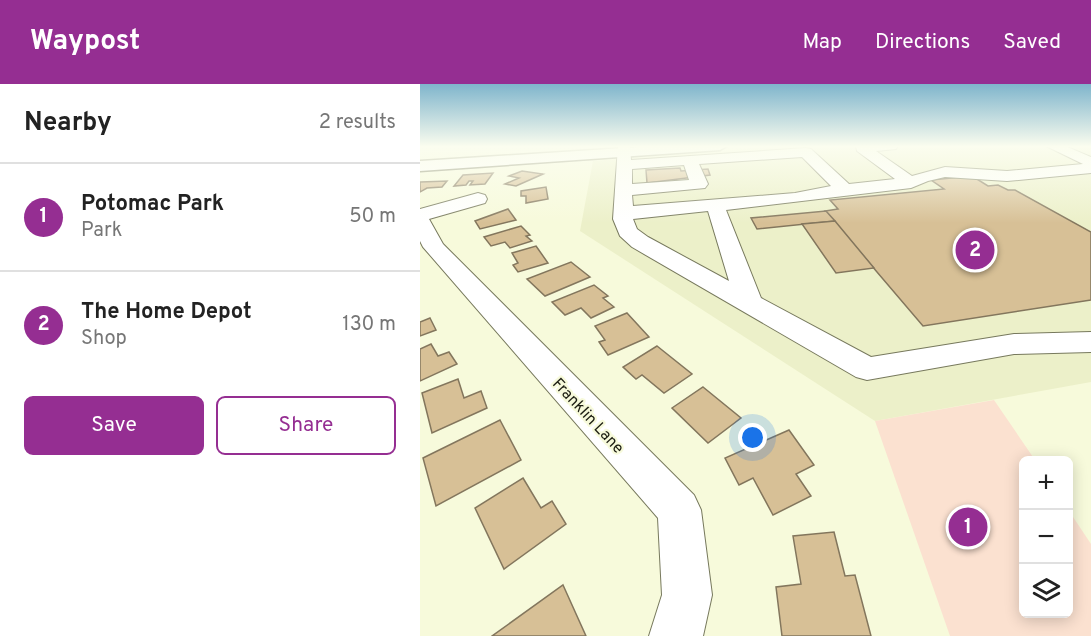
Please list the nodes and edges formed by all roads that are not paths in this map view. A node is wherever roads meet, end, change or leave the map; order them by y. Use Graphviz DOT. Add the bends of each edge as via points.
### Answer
graph roads {
  1 [pos="626,172"];
  2 [pos="629,172"];
  3 [pos="639,172"];
  4 [pos="694,172"];
  5 [pos="727,172"];
  6 [pos="761,172"];
  7 [pos="795,172"];
  8 [pos="828,172"];
  9 [pos="860,172"];
  10 [pos="895,172"];
  11 [pos="1051,172"];
  12 [pos="911,183"];
  13 [pos="877,186"];
  14 [pos="844,189"];
  15 [pos="812,193"];
  16 [pos="478,199"];
  17 [pos="707,200"];
  18 [pos="779,200"];
  19 [pos="741,203"];
  20 [pos="420,215"];
  21 [pos="420,221"];
  22 [pos="750,304"];
  23 [pos="1091,342"];
  24 [pos="676,636"];
  1 -- 22 [label="street" via="627,232"];
  2 -- 17 [label="street" via="665,200"];
  3 -- 4 [label="street" via="699,184"];
  5 -- 19 [label="street"];
  6 -- 18 [label="street"];
  7 -- 15 [label="street"];
  8 -- 14 [label="street"];
  9 -- 13 [label="street"];
  10 -- 12 [label="street"];
  11 -- 12 [label="street" via="1005,176 961,172 921,176"];
  12 -- 13 [label="street"];
  13 -- 14 [label="street"];
  14 -- 15 [label="street"];
  15 -- 18 [label="street"];
  16 -- 20 [label="street"];
  17 -- 19 [label="street"];
  17 -- 22 [label="street"];
  18 -- 19 [label="street"];
  21 -- 24 [label="street, Franklin Lane" via="434,247 679,510 687,595"];
  22 -- 23 [label="street" via="867,369 1014,344"];
}
